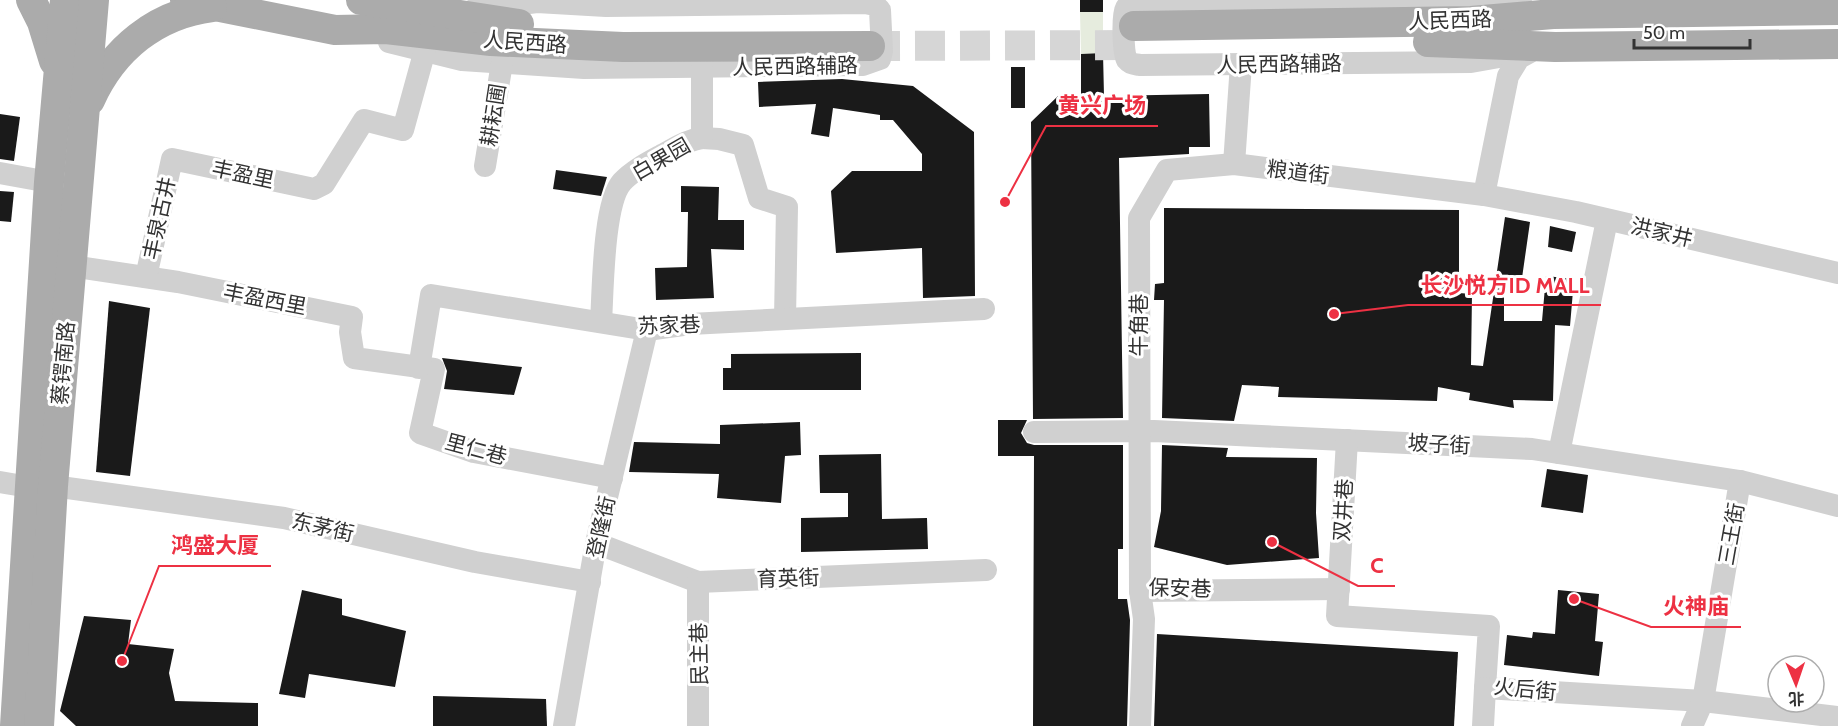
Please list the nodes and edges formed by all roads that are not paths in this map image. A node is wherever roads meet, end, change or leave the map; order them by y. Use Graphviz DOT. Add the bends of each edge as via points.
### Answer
graph roads {
  1 [pos="31,0"];
  2 [pos="65,0"];
  3 [pos="94,0"];
  4 [pos="184,0"];
  5 [pos="364,0"];
  6 [pos="1241,0"];
  7 [pos="741,2"];
  8 [pos="632,3"];
  9 [pos="1503,3"];
  10 [pos="492,4"];
  11 [pos="213,6"];
  12 [pos="1838,10"];
  13 [pos="448,12"];
  14 [pos="1553,14"];
  15 [pos="335,30"];
  16 [pos="1838,44"];
  17 [pos="1542,49"];
  18 [pos="425,50"];
  19 [pos="502,63"];
  20 [pos="1241,64"];
  21 [pos="702,68"];
  22 [pos="58,86"];
  23 [pos="85,111"];
  24 [pos="702,138"];
  25 [pos="172,159"];
  26 [pos="1234,164"];
  27 [pos="485,166"];
  28 [pos="0,173"];
  29 [pos="50,182"];
  30 [pos="1484,195"];
  31 [pos="1139,218"];
  32 [pos="1607,220"];
  33 [pos="71,267"];
  34 [pos="1838,273"];
  35 [pos="146,277"];
  36 [pos="984,309"];
  37 [pos="785,319"];
  38 [pos="602,322"];
  39 [pos="647,330"];
  40 [pos="419,368"];
  41 [pos="1138,431"];
  42 [pos="1034,432"];
  43 [pos="1347,440"];
  44 [pos="1559,453"];
  45 [pos="612,478"];
  46 [pos="1740,481"];
  47 [pos="27,485"];
  48 [pos="1838,506"];
  49 [pos="596,543"];
  50 [pos="986,570"];
  51 [pos="590,582"];
  52 [pos="698,582"];
  53 [pos="1339,589"];
  54 [pos="1140,591"];
  55 [pos="1338,616"];
  56 [pos="1485,688"];
  57 [pos="1703,701"];
  58 [pos="1838,717"];
  59 [pos="27,722"];
  60 [pos="564,726"];
  61 [pos="699,726"];
  62 [pos="1140,726"];
  63 [pos="1483,726"];
  64 [pos="1692,726"];
  1 -- 22 [label="main road" via="48,41"];
  2 -- 22 [label="main road, 蔡锷南路"];
  3 -- 23 [label="main road, 蔡锷南路"];
  4 -- 11 [label="main road, 人民西路"];
  5 -- 13 [label="main road, 人民西路"];
  6 -- 9 [label="street, 人民西路辅路"];
  6 -- 20 [label="street, 人民西路辅路" via="1138,2 1125,8 1124,16 1126,58 1131,64"];
  7 -- 8 [label="street, 人民西路辅路"];
  7 -- 21 [label="street, 人民西路辅路" via="875,5 882,18 880,59 863,65"];
  8 -- 10 [label="street, 人民西路辅路"];
  9 -- 14 [label="street, 人民西路辅路"];
  10 -- 13 [label="street, 人民西路辅路"];
  11 -- 15 [label="main road, 人民西路"];
  11 -- 23 [label="main road" via="169,18 134,39 97,84"];
  12 -- 14 [label="main road, 人民西路"];
  13 -- 15 [label="main road, 人民西路" via="501,23 870,36 590,46 491,41 386,29"];
  14 -- 17 [label="main road, 人民西路" via="1134,36 1456,41"];
  15 -- 18 [label="street, 人民西路辅路"];
  16 -- 17 [label="main road, 人民西路"];
  17 -- 20 [label="street, 人民西路辅路" via="1471,62"];
  17 -- 30 [label="street" via="1519,58 1508,76"];
  18 -- 19 [label="street, 人民西路辅路" via="462,60"];
  18 -- 25 [label="street, 丰盈里" via="403,130 364,120 324,184 314,189"];
  19 -- 21 [label="street, 人民西路辅路"];
  19 -- 27 [label="street, 耕耘圃"];
  20 -- 26 [label="street"];
  21 -- 24 [label="street, 白果园"];
  22 -- 29 [label="main road, 蔡锷南路"];
  23 -- 33 [label="main road, 蔡锷南路"];
  24 -- 37 [label="street" via="743,145 759,198 787,207"];
  24 -- 38 [label="street, 白果园" via="689,140 643,165 621,183 610,215"];
  25 -- 35 [label="street, 丰泉古井"];
  26 -- 30 [label="street, 粮道街"];
  26 -- 31 [label="street, 粮道街" via="1167,170"];
  28 -- 29 [label="street"];
  29 -- 47 [label="main road, 蔡锷南路"];
  30 -- 32 [label="street, 洪家井"];
  31 -- 41 [label="street, 牛角巷"];
  32 -- 34 [label="street, 洪家井"];
  32 -- 44 [label="street"];
  33 -- 35 [label="street, 丰盈西里"];
  33 -- 47 [label="main road, 蔡锷南路"];
  35 -- 40 [label="street, 丰盈西里" via="352,317 354,358"];
  36 -- 37 [label="street, 苏家巷"];
  37 -- 39 [label="street, 苏家巷"];
  38 -- 39 [label="street, 苏家巷"];
  38 -- 40 [label="street, 苏家巷" via="430,294"];
  39 -- 45 [label="street, 登隆街"];
  40 -- 45 [label="street, 里仁巷" via="434,369 420,433 474,452"];
  41 -- 42 [label="street, 坡子街"];
  41 -- 43 [label="street, 坡子街"];
  41 -- 54 [label="street, 保安巷"];
  43 -- 44 [label="street, 坡子街"];
  43 -- 53 [label="street, 双井巷"];
  44 -- 46 [label="street, 坡子街"];
  45 -- 49 [label="street, 登隆街"];
  46 -- 48 [label="street, 坡子街"];
  46 -- 57 [label="street, 三王街"];
  47 -- 51 [label="street, 东茅街" via="284,518 475,562"];
  47 -- 59 [label="main road, 蔡锷南路"];
  49 -- 51 [label="street, 登隆街"];
  49 -- 52 [label="street, 育英街"];
  50 -- 52 [label="street, 育英街"];
  51 -- 60 [label="street, 登隆街"];
  52 -- 61 [label="street, 民主巷"];
  53 -- 54 [label="street, 保安巷"];
  53 -- 55 [label="street, 双井巷"];
  54 -- 62 [label="street" via="1144,620"];
  55 -- 56 [label="street, 火后街" via="1489,626"];
  56 -- 57 [label="street, 火后街"];
  56 -- 63 [label="street"];
  57 -- 58 [label="street, 火后街"];
  57 -- 64 [label="street, 三王街"];
}
